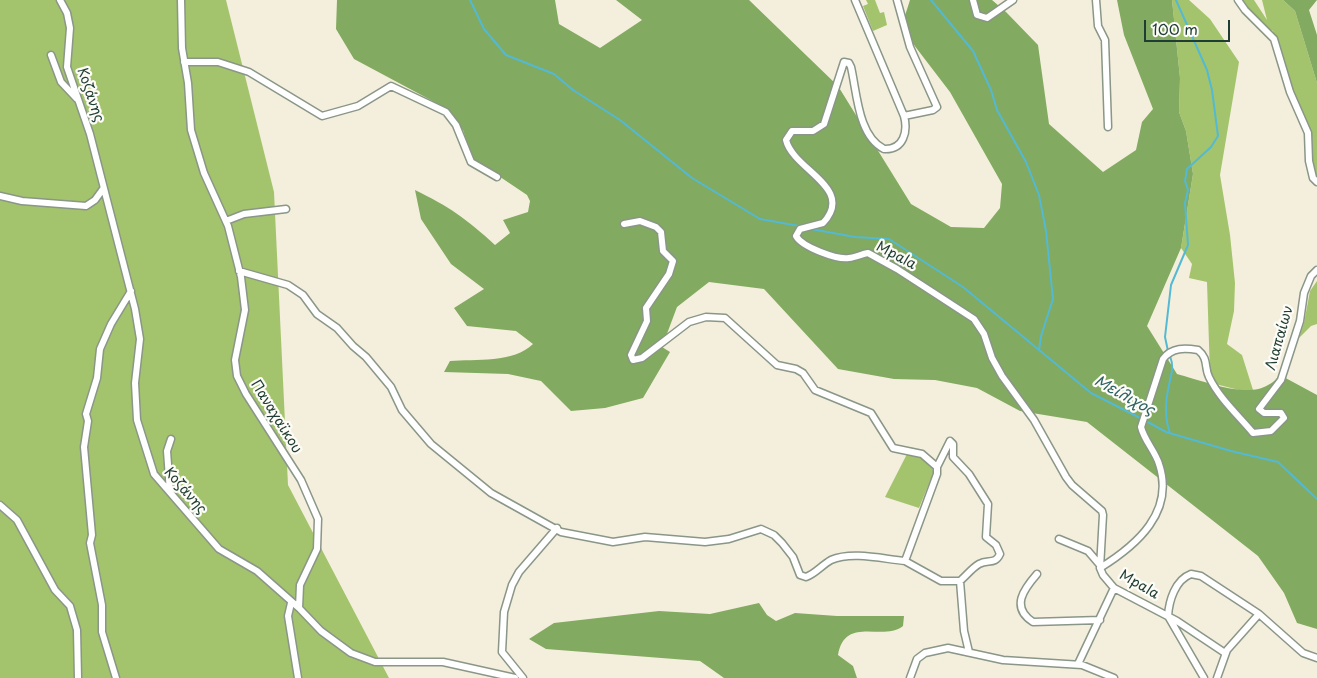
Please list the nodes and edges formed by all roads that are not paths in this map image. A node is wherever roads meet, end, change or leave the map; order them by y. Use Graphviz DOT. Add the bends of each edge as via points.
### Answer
graph roads {
  1 [pos="181,0"];
  2 [pos="855,0"];
  3 [pos="897,0"];
  4 [pos="973,0"];
  5 [pos="1013,0"];
  6 [pos="1096,0"];
  7 [pos="1238,0"];
  8 [pos="62,1"];
  9 [pos="51,56"];
  10 [pos="184,62"];
  11 [pos="78,100"];
  12 [pos="904,116"];
  13 [pos="1108,128"];
  14 [pos="497,178"];
  15 [pos="1317,182"];
  16 [pos="103,189"];
  17 [pos="0,196"];
  18 [pos="286,208"];
  19 [pos="226,221"];
  20 [pos="624,224"];
  21 [pos="1317,270"];
  22 [pos="240,271"];
  23 [pos="131,291"];
  24 [pos="171,439"];
  25 [pos="937,467"];
  26 [pos="170,492"];
  27 [pos="0,505"];
  28 [pos="557,528"];
  29 [pos="1059,539"];
  30 [pos="905,561"];
  31 [pos="1100,566"];
  32 [pos="1037,574"];
  33 [pos="960,582"];
  34 [pos="1114,588"];
  35 [pos="292,603"];
  36 [pos="299,608"];
  37 [pos="1258,614"];
  38 [pos="1168,616"];
  39 [pos="1100,620"];
  40 [pos="969,652"];
  41 [pos="1225,653"];
  42 [pos="1317,658"];
  43 [pos="1078,664"];
  44 [pos="496,675"];
  45 [pos="78,678"];
  46 [pos="116,678"];
  47 [pos="298,678"];
  48 [pos="515,678"];
  49 [pos="522,678"];
  50 [pos="910,678"];
  51 [pos="1114,678"];
  52 [pos="1204,678"];
  53 [pos="1217,678"];
  1 -- 10 [label="street, Παναχαϊκου"];
  2 -- 12 [label="street, Mpala"];
  3 -- 12 [label="street" via="910,47 937,107"];
  4 -- 5 [label="street" via="977,15 987,18"];
  6 -- 13 [label="street" via="1098,26 1104,40"];
  7 -- 15 [label="street" via="1274,39 1290,92 1308,133 1309,162"];
  8 -- 11 [label="street, Κοζάνης" via="70,28 67,67"];
  9 -- 11 [label="street" via="61,82"];
  10 -- 14 [label="street" via="215,62 249,72 322,116 358,106 391,86 446,112 456,126 471,162"];
  10 -- 19 [label="street, Παναχαϊκου" via="196,150"];
  11 -- 16 [label="street, Κοζάνης"];
  12 -- 31 [label="street, Mpala" via="906,132 900,143 889,149 878,146 866,130 851,67 844,62 824,124 813,131 792,131 786,140 792,152 826,186 832,210 823,223 800,229 796,236 815,250 848,258 868,253 974,319 1002,376 1034,420 1066,477 1102,511"];
  16 -- 17 [label="street" via="86,206"];
  16 -- 23 [label="street, Κοζάνης"];
  18 -- 19 [label="street" via="244,214"];
  19 -- 22 [label="street, Παναχαϊκου"];
  20 -- 25 [label="street" via="640,222 656,227 661,232 663,251 673,261 670,274 646,308 647,321 632,355 633,360 642,358 689,322 706,317 725,318 777,365 802,373 815,390 871,413 893,448 922,454"];
  21 -- 31 [label="street, Λιαπαίων" via="1304,293 1300,321 1281,380 1259,408 1264,413 1281,413 1284,418 1271,431 1253,433 1215,388 1208,374 1206,358 1198,350 1179,349 1169,353 1161,365 1142,431 1159,465 1163,492 1160,509 1152,524 1123,553"];
  22 -- 28 [label="street" via="288,285 303,295 317,314 337,328 366,357 391,387 402,410 432,444 491,492"];
  22 -- 36 [label="street, Παναχαϊκου" via="245,310 235,360 237,376 301,480 318,519 317,549 300,585"];
  23 -- 26 [label="street, Κοζάνης" via="140,339 137,420 154,474"];
  23 -- 46 [label="street" via="100,349 97,378 86,414 84,448 92,535 90,543 102,606 102,632"];
  24 -- 26 [label="street" via="167,451"];
  25 -- 30 [label="street"];
  25 -- 33 [label="street" via="947,443 952,442 953,457 969,474 988,504 986,537 999,549 998,560 978,564"];
  26 -- 35 [label="street, Κοζάνης" via="219,549 257,571"];
  27 -- 45 [label="street" via="17,520 56,590 70,606 77,630"];
  28 -- 30 [label="street" via="569,535 616,543 645,536 712,542 758,529 765,530 782,543 793,557 800,575 806,577 839,558"];
  28 -- 49 [label="street" via="519,572 505,606 502,652"];
  29 -- 31 [label="street" via="1088,551"];
  30 -- 33 [label="street" via="942,581"];
  31 -- 34 [label="street, Mpala"];
  32 -- 39 [label="street" via="1021,596 1021,607 1026,617 1033,622"];
  33 -- 40 [label="street"];
  34 -- 38 [label="street, Mpala"];
  34 -- 39 [label="street"];
  35 -- 36 [label="street, Κοζάνης"];
  35 -- 47 [label="street" via="288,616"];
  36 -- 44 [label="street, Κοζάνης" via="333,642 362,658 389,663 439,661"];
  37 -- 38 [label="street" via="1201,576 1190,574 1175,590"];
  37 -- 41 [label="street"];
  37 -- 42 [label="street" via="1303,653"];
  38 -- 41 [label="street, Mpala"];
  38 -- 52 [label="street"];
  39 -- 43 [label="street"];
  40 -- 43 [label="street" via="1003,660"];
  40 -- 50 [label="street" via="940,648 925,653 918,659"];
  41 -- 53 [label="street"];
  43 -- 51 [label="street"];
  44 -- 48 [label="street, Κοζάνης"];
}
